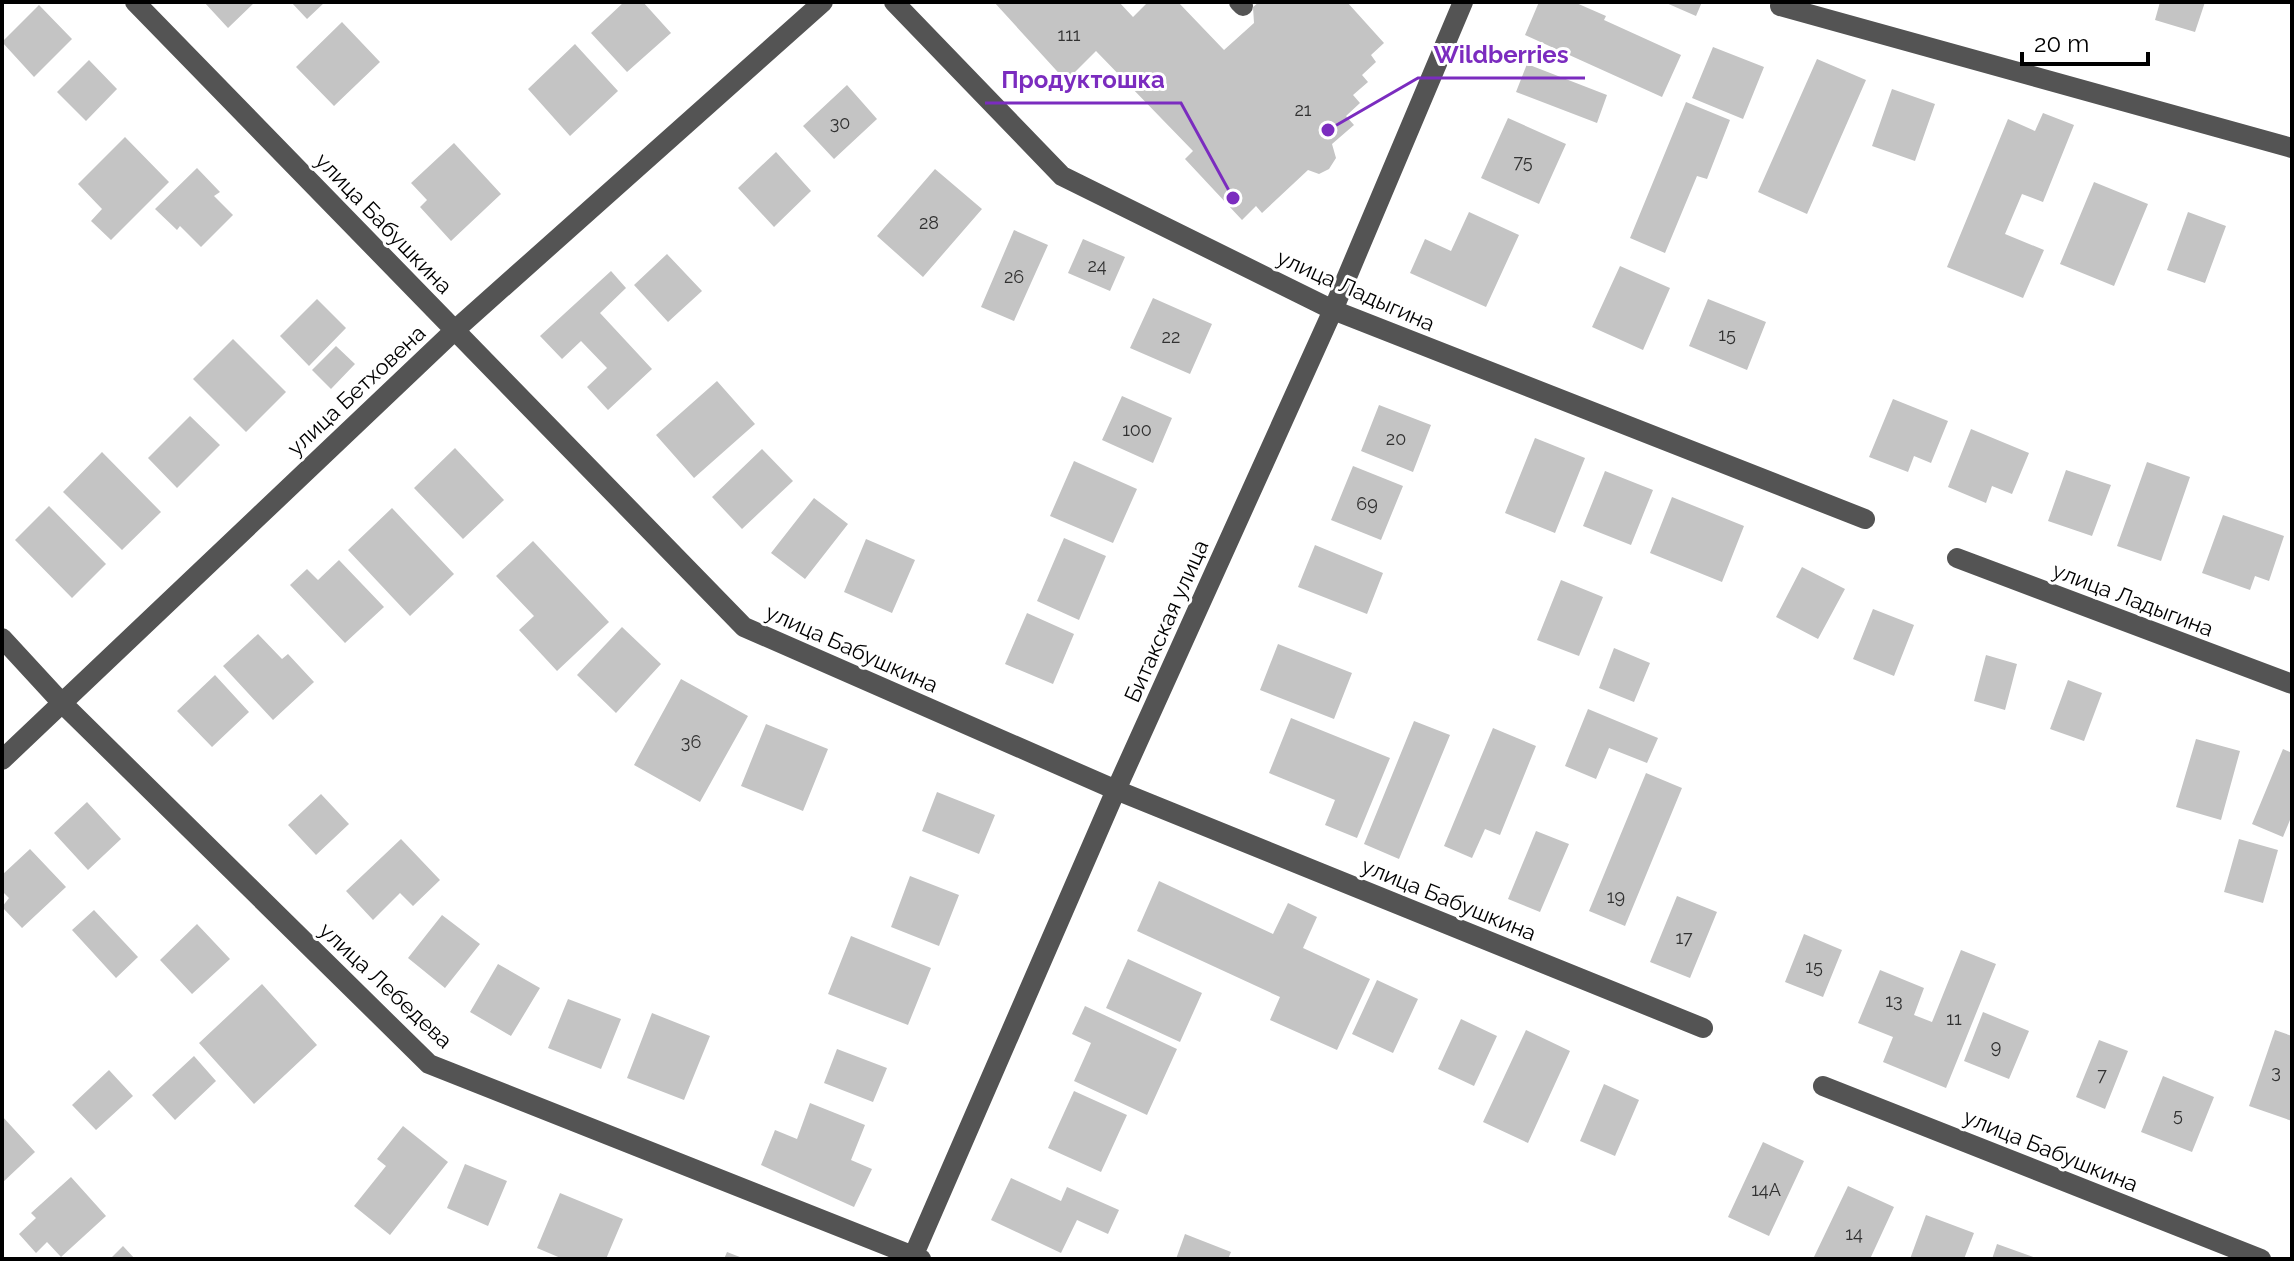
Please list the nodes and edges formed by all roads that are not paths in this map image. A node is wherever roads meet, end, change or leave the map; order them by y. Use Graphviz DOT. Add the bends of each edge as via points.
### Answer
graph roads {
  1 [pos="135,2"];
  2 [pos="823,2"];
  3 [pos="894,2"];
  4 [pos="1463,2"];
  5 [pos="1780,6"];
  6 [pos="2292,148"];
  7 [pos="1333,310"];
  8 [pos="455,330"];
  9 [pos="1865,519"];
  10 [pos="1957,558"];
  11 [pos="2,638"];
  12 [pos="2292,684"];
  13 [pos="61,702"];
  14 [pos="2,760"];
  15 [pos="1116,790"];
  16 [pos="1703,1028"];
  17 [pos="1823,1086"];
  18 [pos="915,1258"];
  19 [pos="2261,1259"];
  1 -- 8 [label="street, улица Бабушкина"];
  2 -- 8 [label="street, улица Бетховена"];
  3 -- 7 [label="street, улица Ладыгина" via="1062,176"];
  4 -- 7 [label="street, Битакская улица"];
  5 -- 6 [label="street"];
  7 -- 9 [label="street, улица Ладыгина"];
  7 -- 15 [label="street, Битакская улица"];
  8 -- 13 [label="street, улица Бетховена"];
  8 -- 15 [label="street, улица Бабушкина" via="744,627"];
  10 -- 12 [label="street, улица Ладыгина"];
  11 -- 13 [label="street, улица Лебедева"];
  13 -- 14 [label="street, улица Бетховена"];
  13 -- 18 [label="street, улица Лебедева" via="429,1064"];
  15 -- 16 [label="street, улица Бабушкина"];
  15 -- 18 [label="street, Битакская улица"];
  17 -- 19 [label="street, улица Бабушкина"];
}
